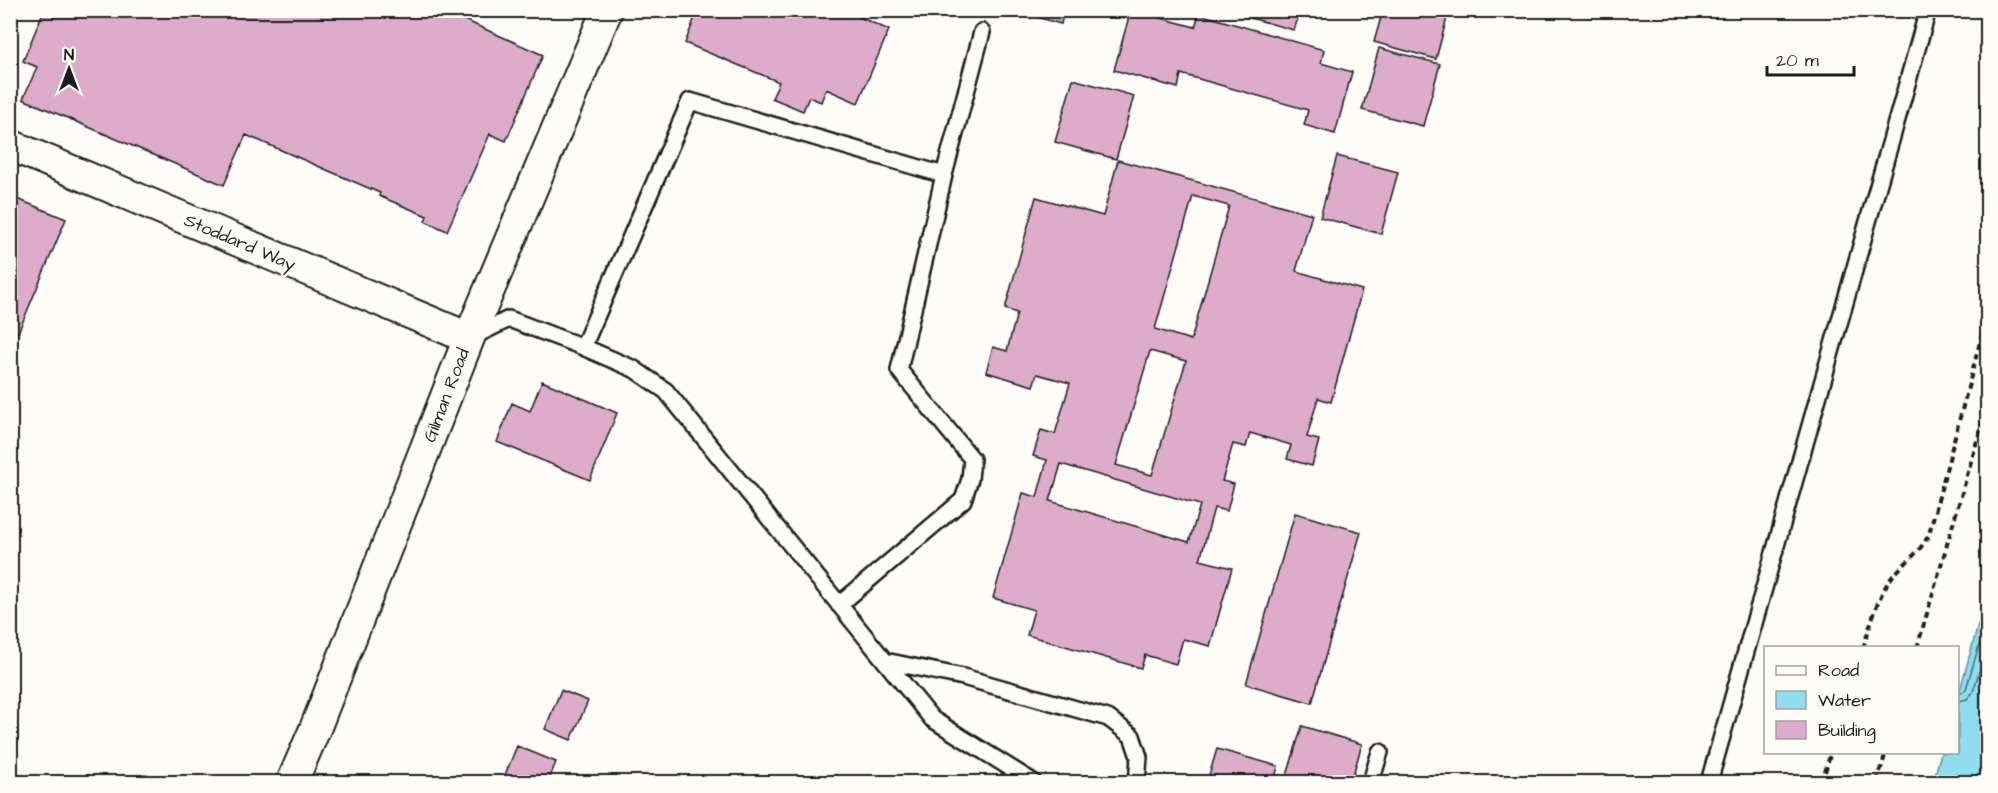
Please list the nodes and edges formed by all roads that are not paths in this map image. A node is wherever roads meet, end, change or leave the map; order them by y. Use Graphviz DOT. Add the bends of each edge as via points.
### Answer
graph roads {
  1 [pos="608,10"];
  2 [pos="1928,10"];
  3 [pos="982,32"];
  4 [pos="10,145"];
  5 [pos="944,175"];
  6 [pos="469,338"];
  7 [pos="584,347"];
  8 [pos="839,605"];
  9 [pos="885,661"];
  10 [pos="1380,752"];
  11 [pos="292,783"];
  12 [pos="1033,783"];
  13 [pos="1137,783"];
  14 [pos="1371,783"];
  15 [pos="1709,783"];
  1 -- 6 [label="street, Gilman Road"];
  2 -- 15 [label="lane"];
  3 -- 5 [label="lane"];
  4 -- 6 [label="street, Stoddard Way"];
  5 -- 7 [label="lane" via="690,101"];
  5 -- 8 [label="lane" via="899,370 972,459 970,479 963,500"];
  6 -- 7 [label="lane" via="509,319"];
  6 -- 11 [label="street, Gilman Road"];
  7 -- 8 [label="lane" via="634,369 666,391"];
  8 -- 9 [label="lane"];
  9 -- 12 [label="lane" via="932,719"];
  9 -- 13 [label="lane" via="963,677 1108,718 1132,736 1139,757"];
  10 -- 14 [label="lane"];
}
